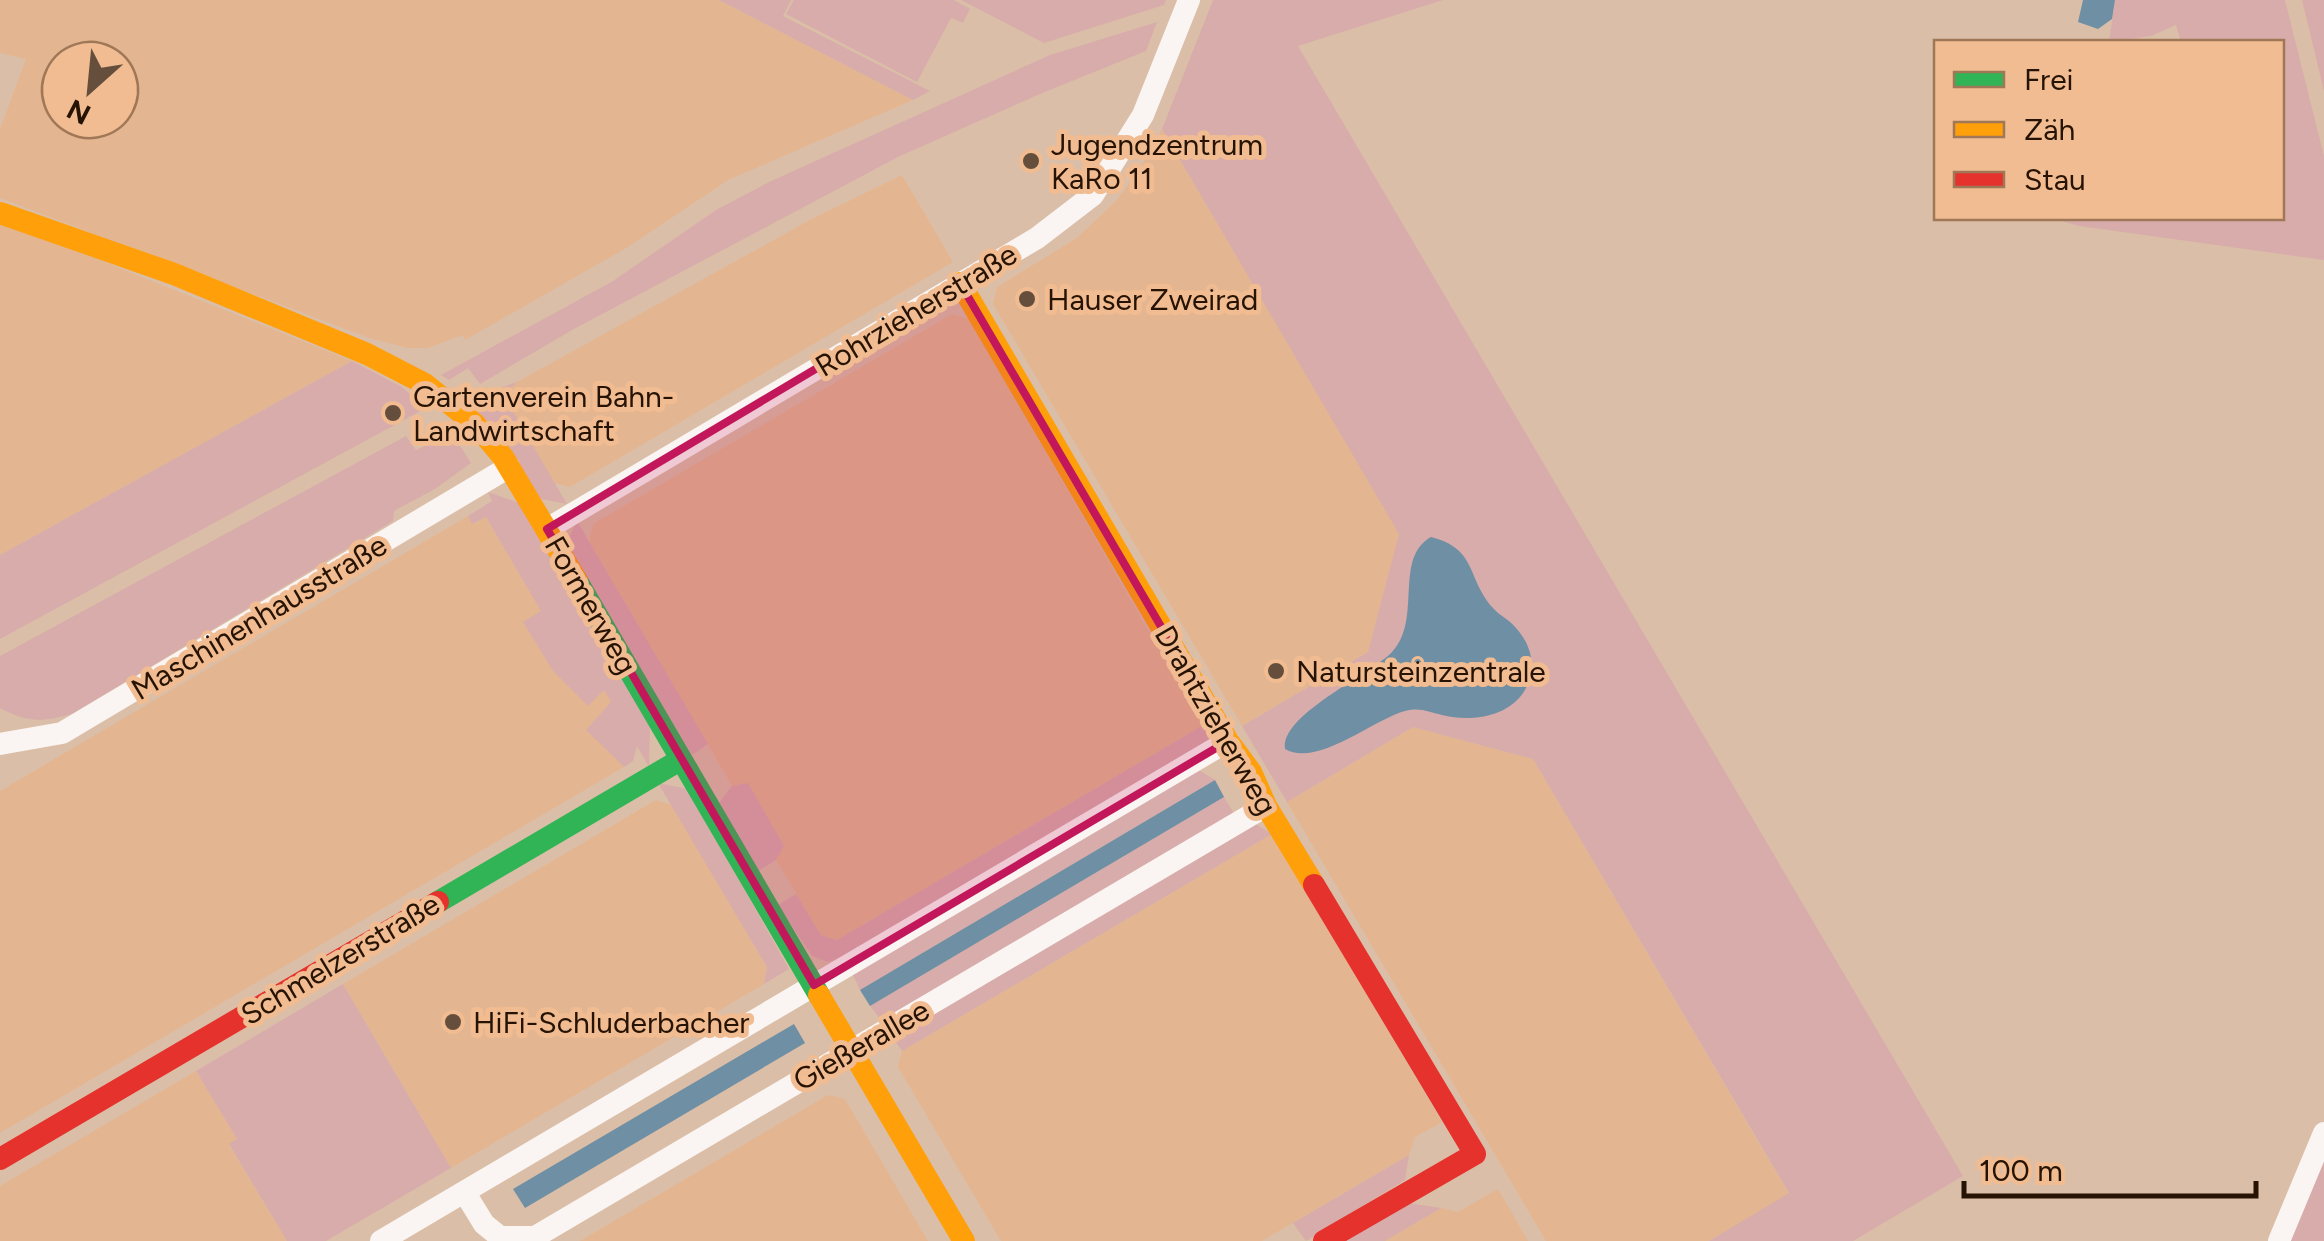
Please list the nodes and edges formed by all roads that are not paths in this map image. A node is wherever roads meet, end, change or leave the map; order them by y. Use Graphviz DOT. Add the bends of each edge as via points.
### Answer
graph roads {
  1 [pos="1190,0"];
  2 [pos="0,213"];
  3 [pos="960,283"];
  4 [pos="509,467"];
  5 [pos="547,529"];
  6 [pos="1228,741"];
  7 [pos="0,744"];
  8 [pos="680,760"];
  9 [pos="1266,806"];
  10 [pos="814,986"];
  11 [pos="852,1050"];
  12 [pos="2324,1133"];
  13 [pos="0,1159"];
  14 [pos="465,1193"];
  15 [pos="381,1241"];
  16 [pos="964,1241"];
  17 [pos="1324,1241"];
  18 [pos="2278,1241"];
  1 -- 3 [label="street, Rohrzieherstraße" via="1143,114 1094,195"];
  2 -- 4 [label="street, Formerweg" via="174,274 391,365 466,415"];
  3 -- 5 [label="street, Rohrzieherstraße"];
  3 -- 6 [label="street, Drahtzieherweg"];
  4 -- 5 [label="street, Formerweg"];
  4 -- 7 [label="street, Maschinenhausstraße" via="62,732"];
  5 -- 8 [label="street, Formerweg"];
  6 -- 9 [label="street, Drahtzieherweg"];
  6 -- 10 [label="street"];
  8 -- 10 [label="street, Formerweg"];
  8 -- 13 [label="street, Schmelzerstraße"];
  9 -- 11 [label="street, Gießerallee"];
  9 -- 17 [label="street, Drahtzieherweg" via="1475,1154"];
  10 -- 11 [label="street, Formerweg"];
  10 -- 14 [label="street"];
  11 -- 14 [label="street, Gießerallee" via="534,1237 500,1238"];
  11 -- 16 [label="street, Formerweg"];
  12 -- 18 [label="street"];
  14 -- 15 [label="street"];
}
